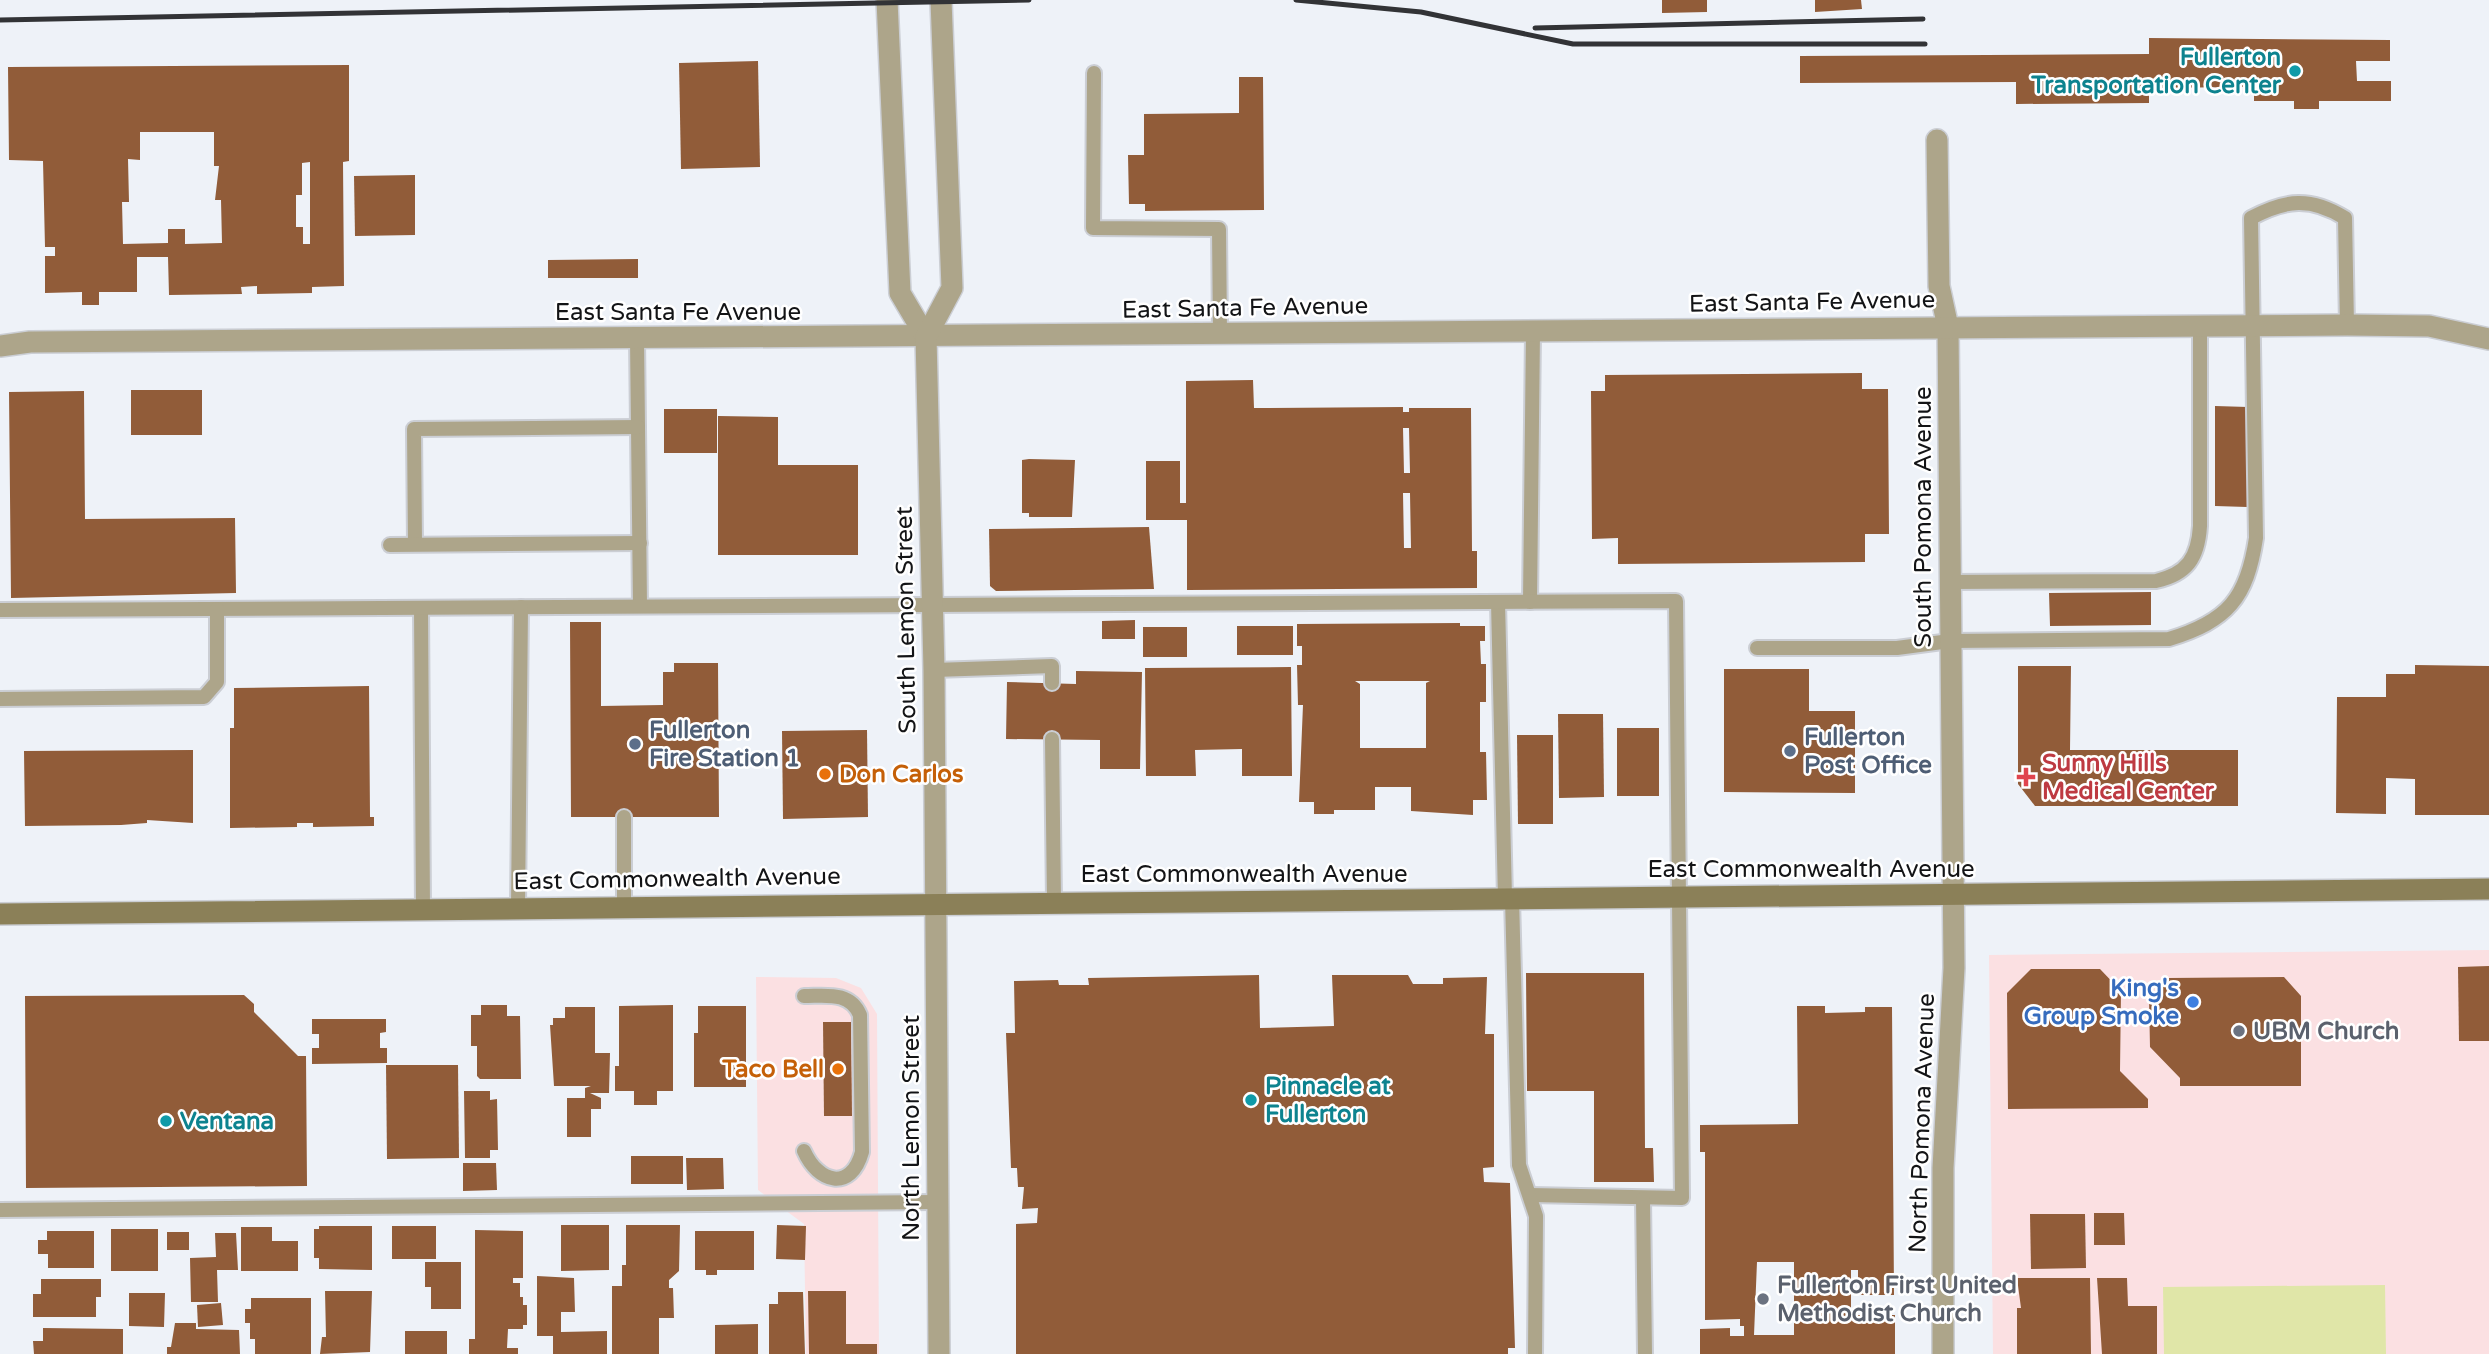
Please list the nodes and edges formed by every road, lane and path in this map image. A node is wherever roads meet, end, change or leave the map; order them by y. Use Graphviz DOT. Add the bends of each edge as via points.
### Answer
graph roads {
  1 [pos="887,0"];
  2 [pos="941,0"];
  3 [pos="1094,73"];
  4 [pos="1937,140"];
  5 [pos="2347,325"];
  6 [pos="2200,326"];
  7 [pos="2253,326"];
  8 [pos="1948,327"];
  9 [pos="1533,331"];
  10 [pos="1220,334"];
  11 [pos="926,337"];
  12 [pos="637,338"];
  13 [pos="2489,339"];
  14 [pos="0,345"];
  15 [pos="638,427"];
  16 [pos="640,543"];
  17 [pos="415,544"];
  18 [pos="390,545"];
  19 [pos="1950,582"];
  20 [pos="1498,602"];
  21 [pos="1530,602"];
  22 [pos="640,606"];
  23 [pos="932,606"];
  24 [pos="521,607"];
  25 [pos="421,608"];
  26 [pos="217,609"];
  27 [pos="0,610"];
  28 [pos="1951,641"];
  29 [pos="1756,648"];
  30 [pos="934,670"];
  31 [pos="1052,683"];
  32 [pos="0,699"];
  33 [pos="1052,739"];
  34 [pos="624,817"];
  35 [pos="2489,889"];
  36 [pos="1952,894"];
  37 [pos="1680,896"];
  38 [pos="1509,898"];
  39 [pos="1054,901"];
  40 [pos="936,902"];
  41 [pos="624,906"];
  42 [pos="519,907"];
  43 [pos="423,909"];
  44 [pos="0,914"];
  45 [pos="804,996"];
  46 [pos="804,1151"];
  47 [pos="1530,1195"];
  48 [pos="1643,1199"];
  49 [pos="938,1202"];
  50 [pos="0,1210"];
  51 [pos="939,1354"];
  52 [pos="1535,1354"];
  53 [pos="1645,1354"];
  54 [pos="1943,1354"];
  1 -- 11 [label="street, South Lemon Street" via="900,293"];
  2 -- 11 [label="street, South Lemon Street" via="952,288"];
  3 -- 10 [label="lane" via="1093,228 1219,229"];
  4 -- 8 [label="street, South Pomona Avenue" via="1939,286"];
  5 -- 7 [label="street, East Santa Fe Avenue"];
  5 -- 7 [label="lane" via="2345,218 2325,205 2298,202 2273,206 2251,218"];
  5 -- 13 [label="street, East Santa Fe Avenue" via="2429,326"];
  6 -- 7 [label="street, East Santa Fe Avenue"];
  6 -- 8 [label="street, East Santa Fe Avenue"];
  6 -- 19 [label="lane" via="2200,526 2195,557 2185,570 2156,581"];
  7 -- 28 [label="lane" via="2256,538 2240,596 2221,616 2200,630 2169,639"];
  8 -- 9 [label="street, East Santa Fe Avenue"];
  8 -- 19 [label="street, South Pomona Avenue"];
  9 -- 10 [label="street, East Santa Fe Avenue"];
  9 -- 21 [label="lane"];
  10 -- 11 [label="street, East Santa Fe Avenue"];
  11 -- 12 [label="street, East Santa Fe Avenue"];
  11 -- 23 [label="street, South Lemon Street"];
  12 -- 14 [label="street, East Santa Fe Avenue" via="43,341"];
  12 -- 15 [label="lane"];
  15 -- 16 [label="lane"];
  15 -- 17 [label="lane" via="414,429"];
  16 -- 17 [label="lane"];
  16 -- 22 [label="lane"];
  17 -- 18 [label="lane"];
  19 -- 28 [label="street, South Pomona Avenue"];
  20 -- 21 [label="lane"];
  20 -- 23 [label="lane"];
  20 -- 38 [label="lane"];
  21 -- 37 [label="lane" via="1676,601"];
  22 -- 23 [label="lane"];
  22 -- 24 [label="lane"];
  23 -- 30 [label="street, South Lemon Street"];
  24 -- 25 [label="lane"];
  24 -- 42 [label="lane"];
  25 -- 26 [label="lane"];
  25 -- 43 [label="lane"];
  26 -- 27 [label="lane"];
  26 -- 32 [label="lane" via="217,682 204,697"];
  28 -- 29 [label="lane" via="1897,648"];
  28 -- 36 [label="street, South Pomona Avenue"];
  30 -- 31 [label="lane" via="1052,666"];
  30 -- 40 [label="street, South Lemon Street"];
  33 -- 39 [label="lane"];
  34 -- 41 [label="lane"];
  35 -- 36 [label="main road, East Commonwealth Avenue"];
  36 -- 37 [label="main road, East Commonwealth Avenue"];
  36 -- 54 [label="street, North Pomona Avenue" via="1954,968 1943,1168"];
  37 -- 38 [label="main road, East Commonwealth Avenue"];
  37 -- 48 [label="lane" via="1682,1198"];
  38 -- 39 [label="main road, East Commonwealth Avenue"];
  38 -- 47 [label="lane" via="1519,1166"];
  39 -- 40 [label="main road, East Commonwealth Avenue"];
  40 -- 41 [label="main road, East Commonwealth Avenue"];
  40 -- 49 [label="street, North Lemon Street"];
  41 -- 42 [label="main road, East Commonwealth Avenue"];
  42 -- 43 [label="main road, East Commonwealth Avenue"];
  43 -- 44 [label="main road, East Commonwealth Avenue"];
  45 -- 46 [label="lane" via="842,996 860,1015 862,1152 851,1172 829,1178 818,1173"];
  47 -- 48 [label="lane"];
  47 -- 52 [label="lane" via="1536,1216"];
  48 -- 53 [label="lane"];
  49 -- 50 [label="lane"];
  49 -- 51 [label="street, North Lemon Street"];
}
